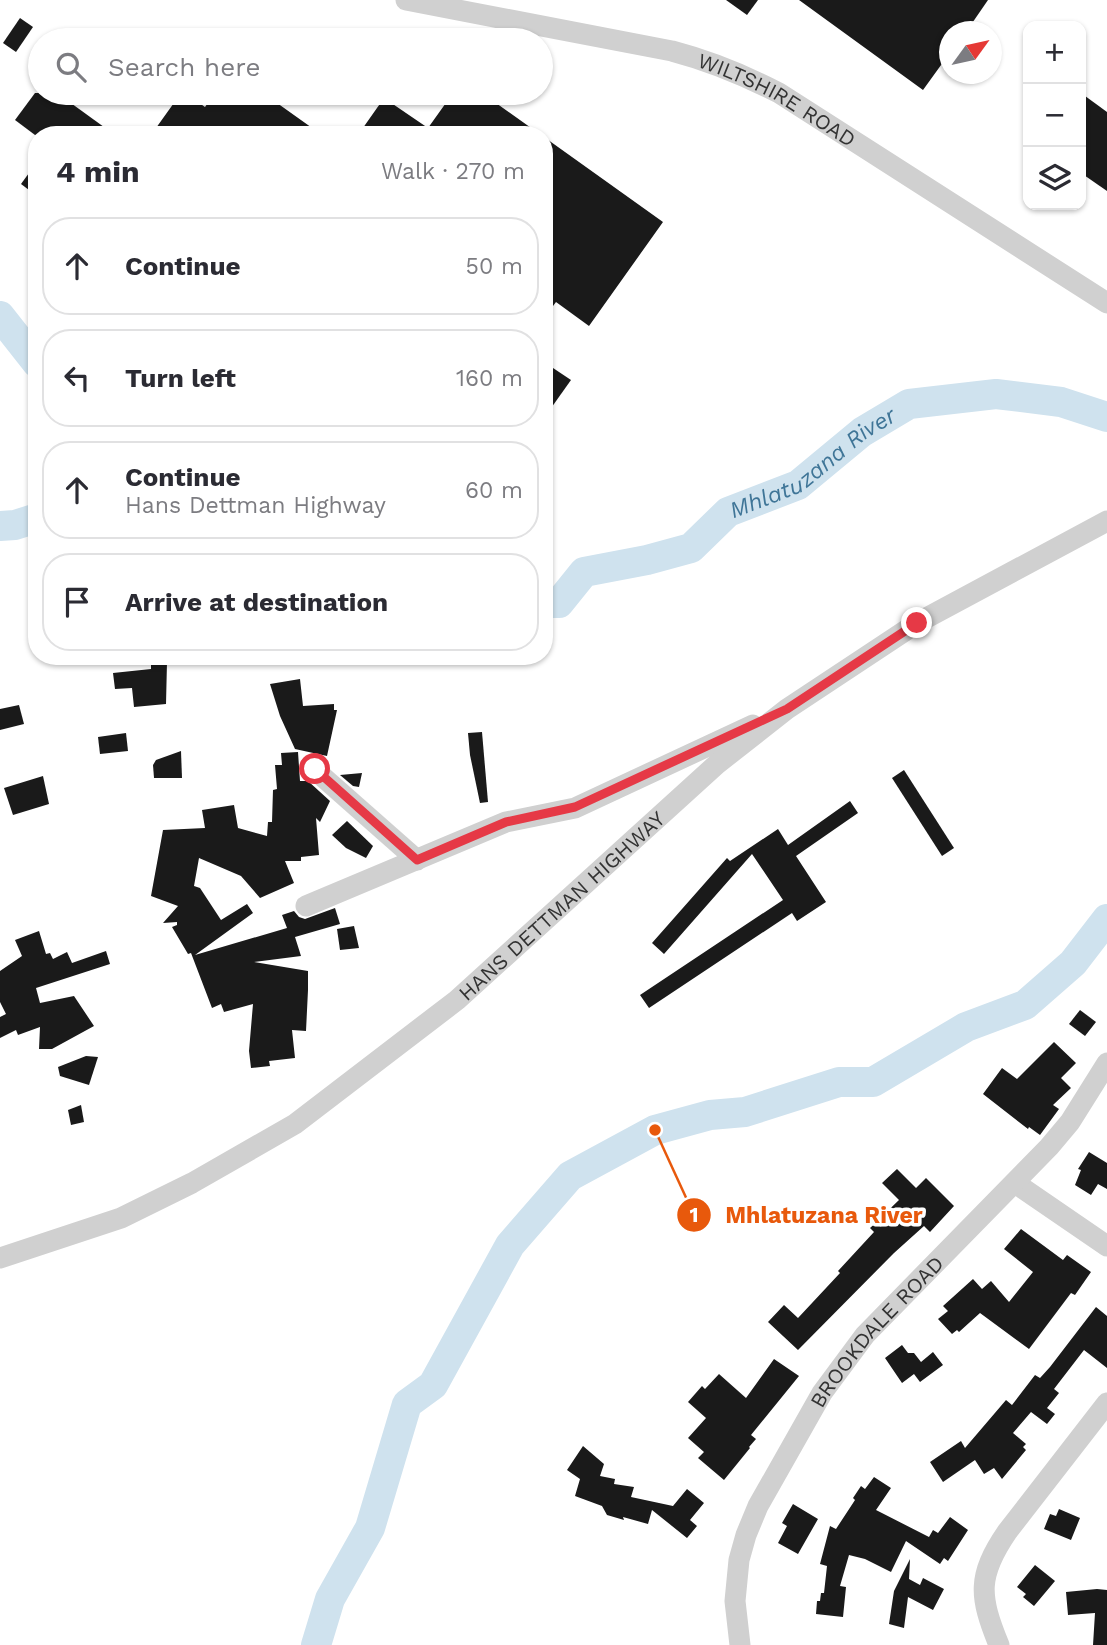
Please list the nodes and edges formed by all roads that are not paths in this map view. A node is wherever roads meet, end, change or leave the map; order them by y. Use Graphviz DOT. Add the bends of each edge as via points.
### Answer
graph roads {
  1 [pos="406,0"];
  2 [pos="552,28"];
  3 [pos="553,28"];
  4 [pos="1107,303"];
  5 [pos="1107,521"];
  6 [pos="787,709"];
  7 [pos="315,769"];
  8 [pos="417,860"];
  9 [pos="306,906"];
  10 [pos="1107,1063"];
  11 [pos="1015,1183"];
  12 [pos="1107,1246"];
  13 [pos="0,1258"];
  14 [pos="1107,1403"];
  15 [pos="740,1645"];
  16 [pos="999,1645"];
  1 -- 2 [label="street, WILTSHIRE ROAD"];
  3 -- 4 [label="street, WILTSHIRE ROAD" via="672,51 740,73 779,93"];
  5 -- 6 [label="street, HANS DETTMAN HIGHWAY" via="917,623"];
  6 -- 8 [label="street" via="575,807 506,822"];
  6 -- 13 [label="street, HANS DETTMAN HIGHWAY" via="717,764 457,1000 295,1124 121,1218"];
  7 -- 8 [label="street"];
  8 -- 9 [label="street"];
  10 -- 11 [label="street, BROOKDALE ROAD" via="1070,1122"];
  11 -- 12 [label="street"];
  11 -- 15 [label="street, BROOKDALE ROAD" via="865,1335 822,1393 746,1535 735,1601"];
  14 -- 16 [label="street" via="986,1566 986,1608"];
}
